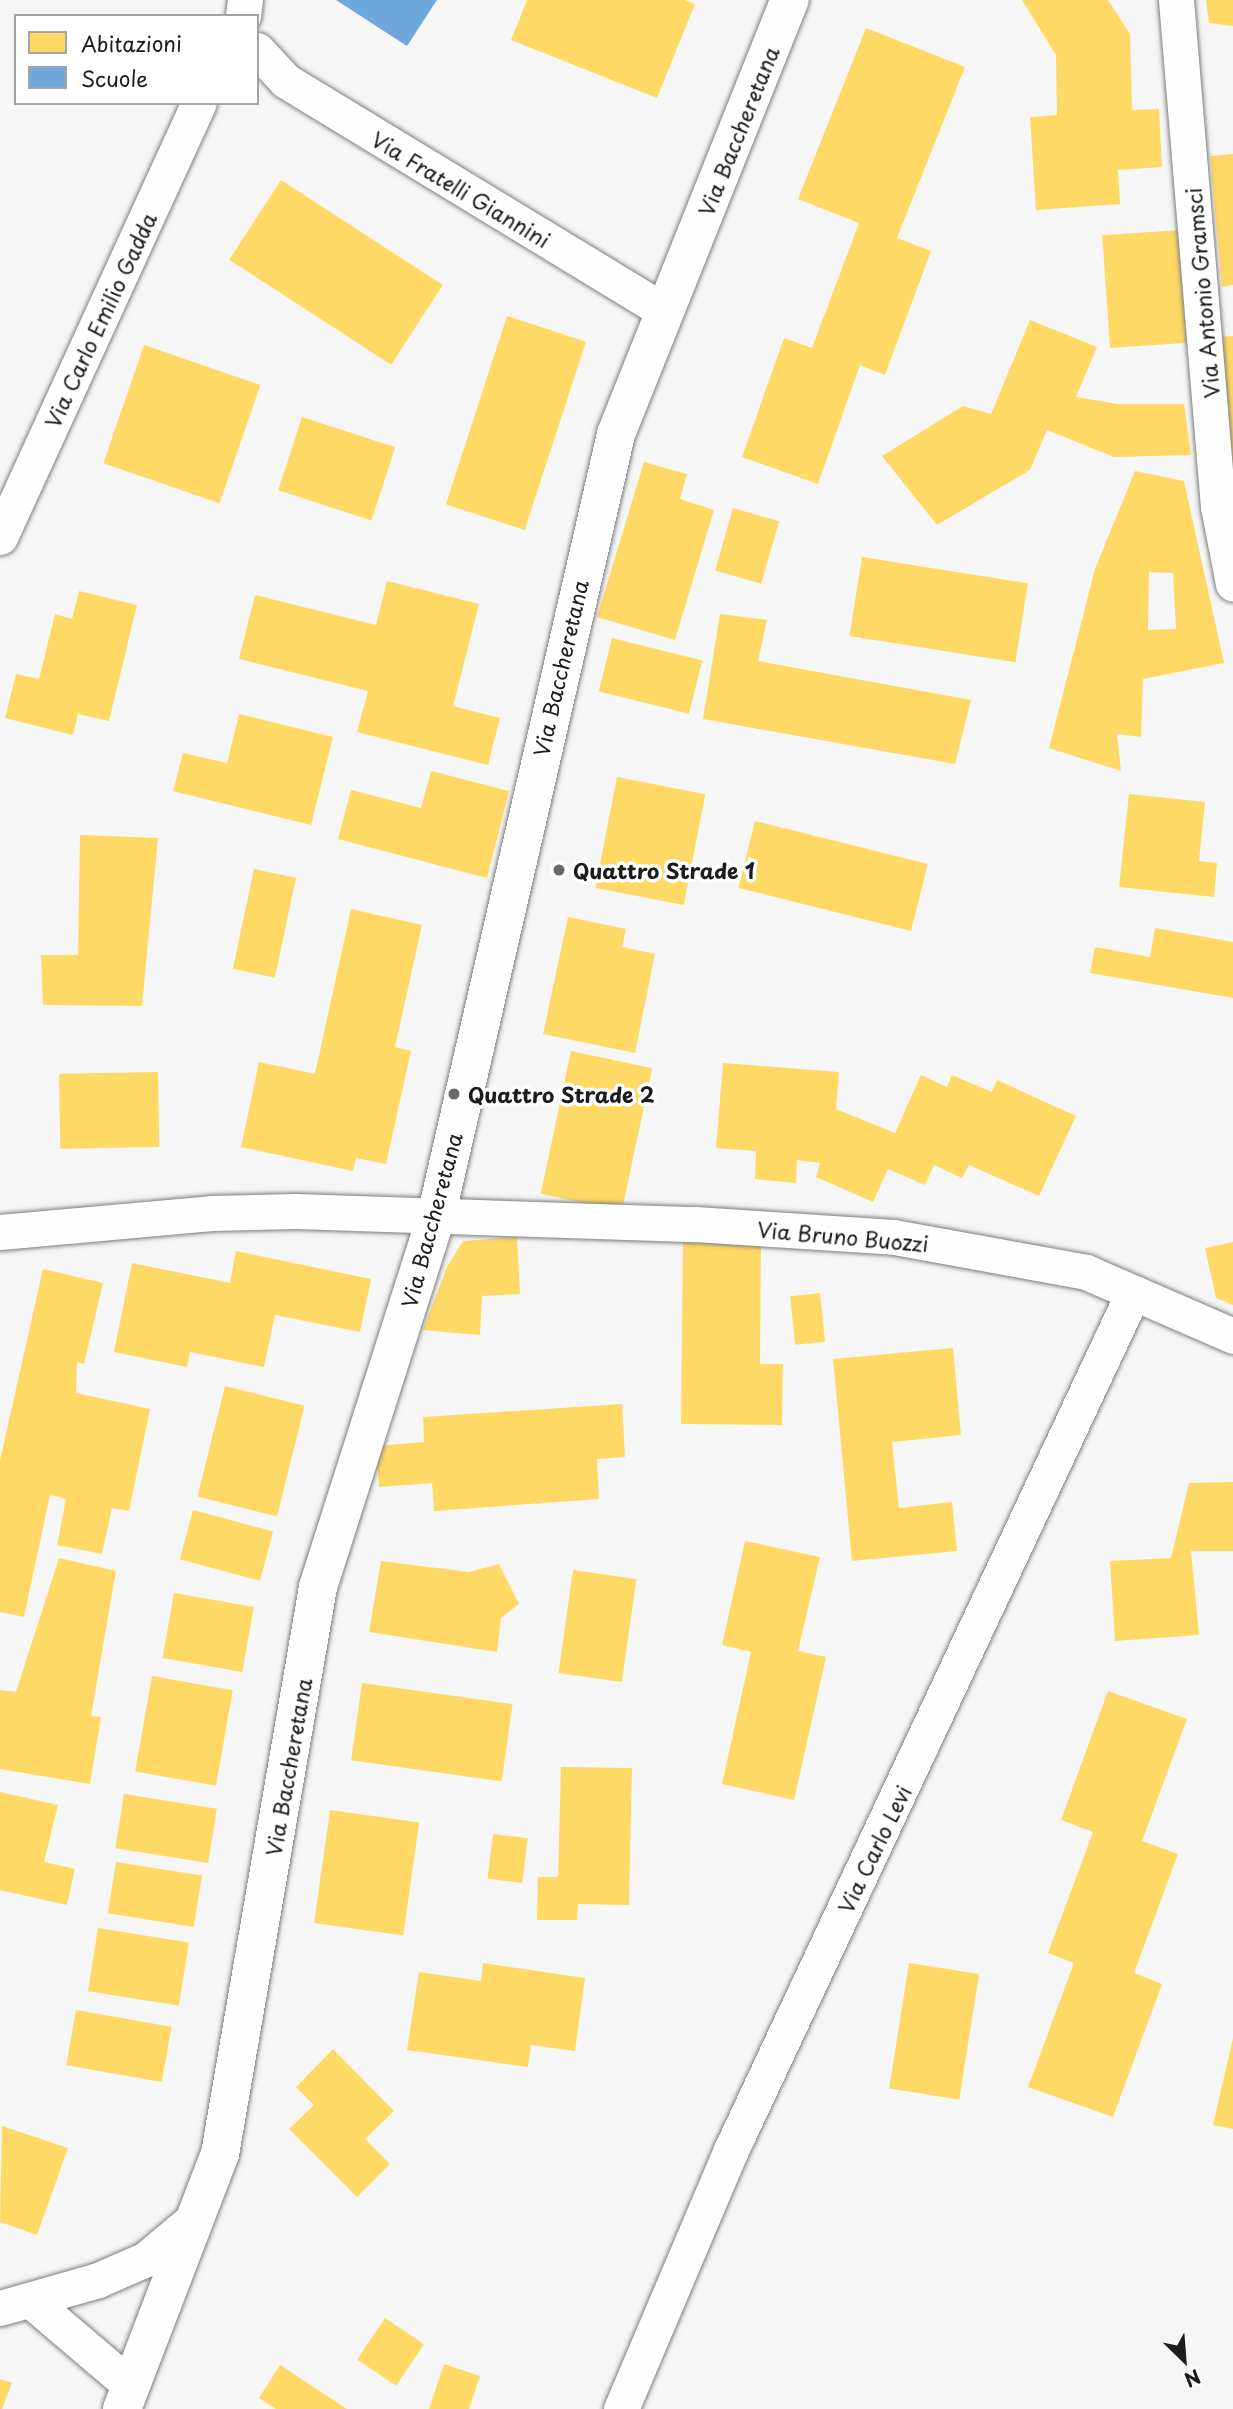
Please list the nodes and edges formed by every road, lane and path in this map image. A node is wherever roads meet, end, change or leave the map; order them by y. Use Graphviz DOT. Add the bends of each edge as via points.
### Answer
graph roads {
  1 [pos="790,0"];
  2 [pos="1176,0"];
  3 [pos="260,55"];
  4 [pos="199,105"];
  5 [pos="664,311"];
  6 [pos="0,537"];
  7 [pos="1233,584"];
  8 [pos="436,1217"];
  9 [pos="6,1232"];
  10 [pos="1133,1293"];
  11 [pos="1233,1336"];
  12 [pos="197,2217"];
  13 [pos="15,2304"];
  14 [pos="127,2397"];
  15 [pos="621,2409"];
  1 -- 5 [label="street, Via Baccheretana"];
  2 -- 7 [label="street, Via Antonio Gramsci" via="1218,506"];
  3 -- 5 [label="street, Via Fratelli Giannini" via="286,81 366,132"];
  4 -- 6 [label="street, Via Carlo Emilio Gadda"];
  5 -- 8 [label="street, Via Baccheretana" via="616,433 593,519"];
  8 -- 9 [label="street, Via Bruno Buozzi" via="211,1213"];
  8 -- 10 [label="street, Via Bruno Buozzi" via="695,1224 894,1237 1086,1272"];
  8 -- 12 [label="street, Via Baccheretana" via="318,1587 233,2091 220,2154"];
  10 -- 11 [label="street, Via Bruno Buozzi"];
  10 -- 15 [label="street, Via Carlo Levi" via="730,2150"];
  12 -- 13 [label="street" via="146,2259 98,2280"];
  12 -- 14 [label="street, Via Baccheretana"];
  13 -- 14 [label="street"];
}
